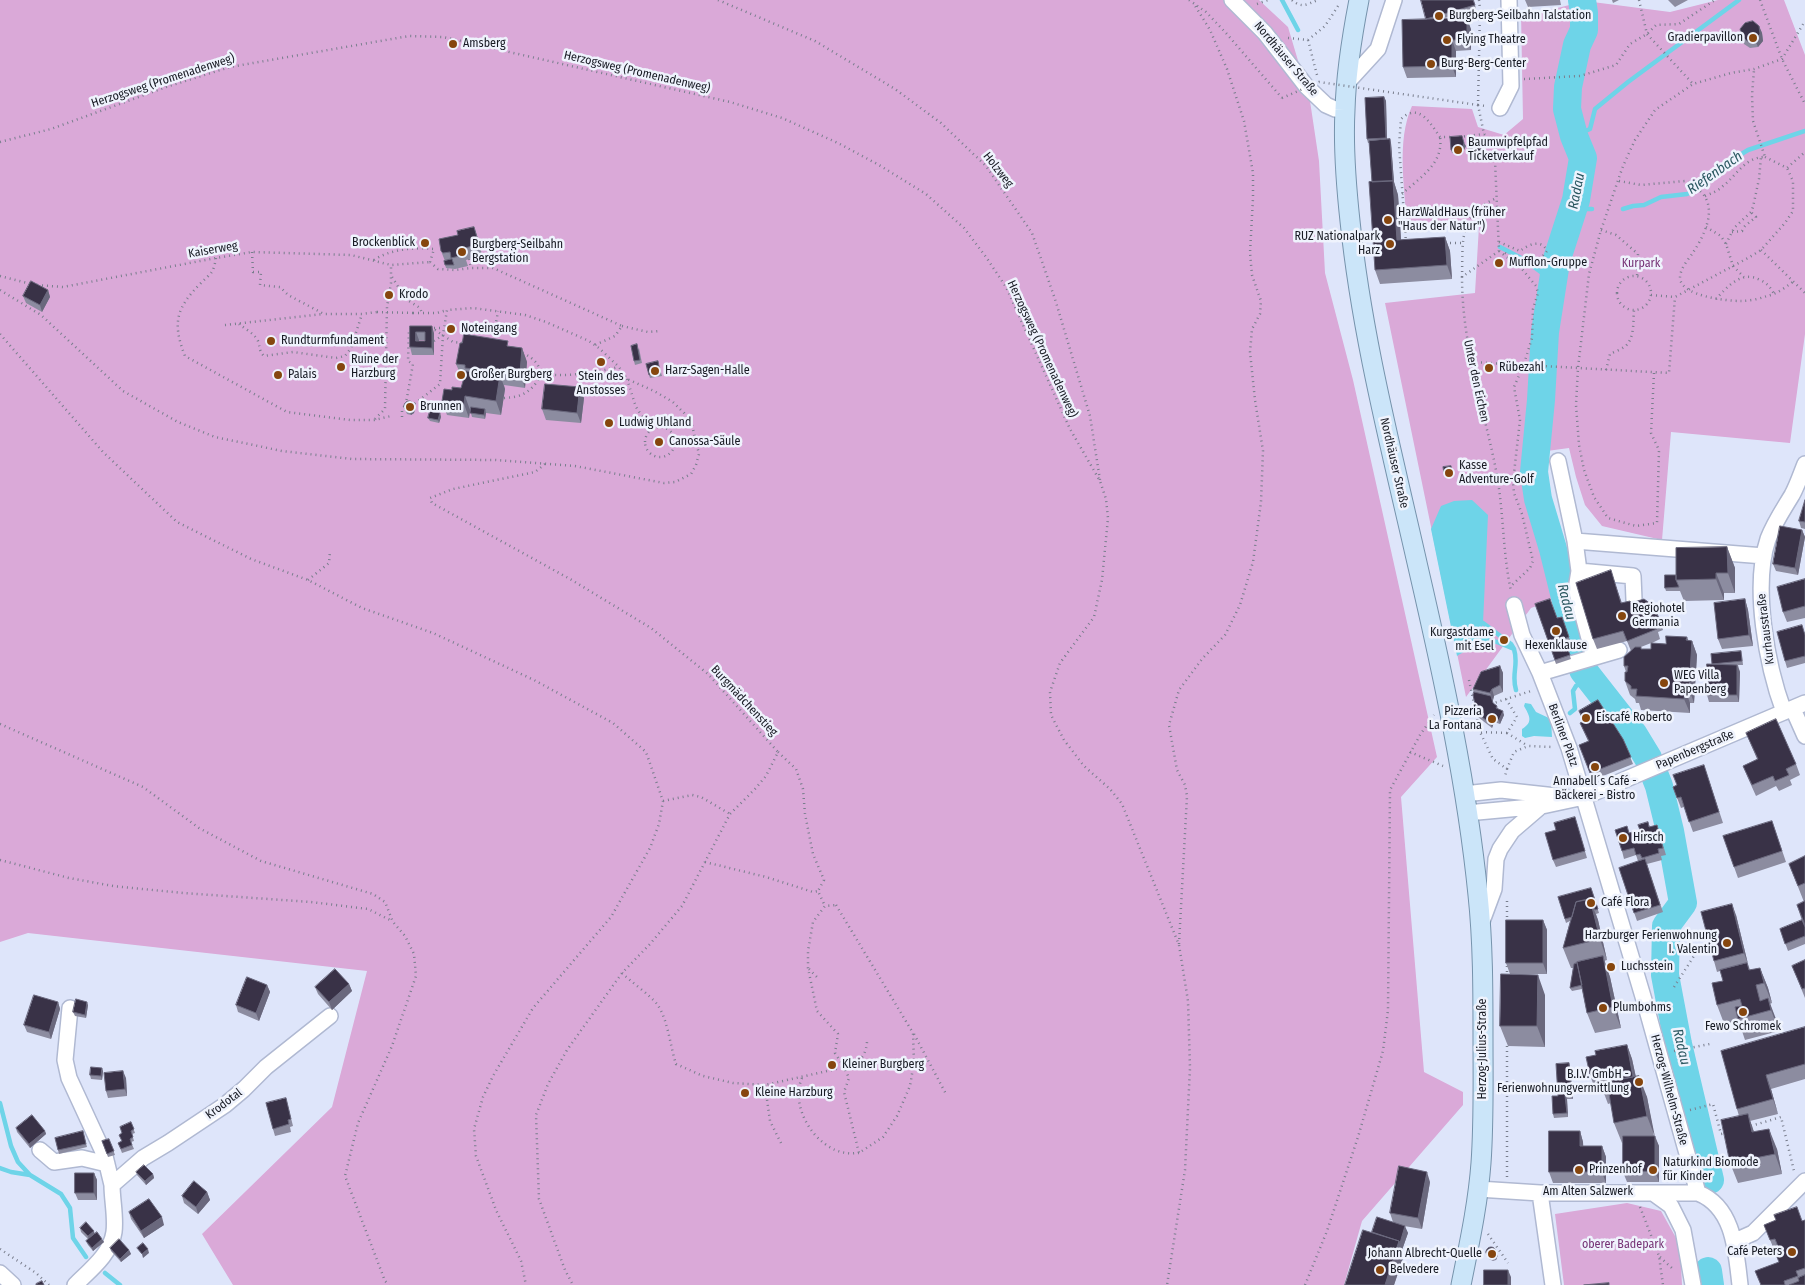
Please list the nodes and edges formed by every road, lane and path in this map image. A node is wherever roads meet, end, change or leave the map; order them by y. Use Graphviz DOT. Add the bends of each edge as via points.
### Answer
graph roads {
  1 [pos="718,0"];
  2 [pos="1189,0"];
  3 [pos="1232,0"];
  4 [pos="1292,0"];
  5 [pos="1318,0"];
  6 [pos="1343,0"];
  7 [pos="1359,0"];
  8 [pos="1394,0"];
  9 [pos="1478,0"];
  10 [pos="1509,0"];
  11 [pos="1639,0"];
  12 [pos="1715,0"];
  13 [pos="1760,0"];
  14 [pos="1194,4"];
  15 [pos="1805,21"];
  16 [pos="1648,34"];
  17 [pos="1782,59"];
  18 [pos="1754,69"];
  19 [pos="1522,79"];
  20 [pos="1319,82"];
  21 [pos="1346,84"];
  22 [pos="1693,84"];
  23 [pos="1805,104"];
  24 [pos="1478,105"];
  25 [pos="1500,108"];
  26 [pos="1345,110"];
  27 [pos="1484,134"];
  28 [pos="1440,137"];
  29 [pos="0,142"];
  30 [pos="1805,152"];
  31 [pos="1761,157"];
  32 [pos="1766,157"];
  33 [pos="1787,168"];
  34 [pos="1619,181"];
  35 [pos="1402,194"];
  36 [pos="1705,196"];
  37 [pos="1497,198"];
  38 [pos="1751,212"];
  39 [pos="1706,227"];
  40 [pos="1601,230"];
  41 [pos="1732,232"];
  42 [pos="1498,242"];
  43 [pos="1464,243"];
  44 [pos="1402,244"];
  45 [pos="1444,244"];
  46 [pos="1726,244"];
  47 [pos="442,247"];
  48 [pos="434,249"];
  49 [pos="1761,250"];
  50 [pos="1499,251"];
  51 [pos="252,252"];
  52 [pos="1513,257"];
  53 [pos="216,258"];
  54 [pos="1541,258"];
  55 [pos="469,259"];
  56 [pos="374,260"];
  57 [pos="430,262"];
  58 [pos="391,266"];
  59 [pos="1733,266"];
  60 [pos="471,268"];
  61 [pos="0,276"];
  62 [pos="392,277"];
  63 [pos="1462,277"];
  64 [pos="1638,277"];
  65 [pos="1744,277"];
  66 [pos="1794,281"];
  67 [pos="0,290"];
  68 [pos="1687,290"];
  69 [pos="1805,293"];
  70 [pos="1774,294"];
  71 [pos="1651,295"];
  72 [pos="1675,297"];
  73 [pos="1716,299"];
  74 [pos="447,310"];
  75 [pos="1634,310"];
  76 [pos="498,311"];
  77 [pos="422,313"];
  78 [pos="324,314"];
  79 [pos="362,314"];
  80 [pos="225,324"];
  81 [pos="239,324"];
  82 [pos="622,326"];
  83 [pos="418,328"];
  84 [pos="444,328"];
  85 [pos="659,331"];
  86 [pos="0,334"];
  87 [pos="443,336"];
  88 [pos="434,341"];
  89 [pos="469,344"];
  90 [pos="492,345"];
  91 [pos="595,345"];
  92 [pos="517,350"];
  93 [pos="1471,362"];
  94 [pos="1524,364"];
  95 [pos="619,367"];
  96 [pos="1578,368"];
  97 [pos="1606,370"];
  98 [pos="1654,373"];
  99 [pos="540,374"];
  100 [pos="627,379"];
  101 [pos="504,398"];
  102 [pos="406,403"];
  103 [pos="391,416"];
  104 [pos="402,417"];
  105 [pos="374,420"];
  106 [pos="651,430"];
  107 [pos="1558,461"];
  108 [pos="545,463"];
  109 [pos="1805,464"];
  110 [pos="1100,481"];
  111 [pos="1575,541"];
  112 [pos="330,551"];
  113 [pos="1764,556"];
  114 [pos="1579,571"];
  115 [pos="308,580"];
  116 [pos="1510,587"];
  117 [pos="1634,600"];
  118 [pos="1514,605"];
  119 [pos="1619,650"];
  120 [pos="1594,657"];
  121 [pos="1469,680"];
  122 [pos="1543,680"];
  123 [pos="1446,698"];
  124 [pos="1506,699"];
  125 [pos="1485,706"];
  126 [pos="1794,708"];
  127 [pos="0,724"];
  128 [pos="1480,732"];
  129 [pos="1507,733"];
  130 [pos="1805,736"];
  131 [pos="1528,746"];
  132 [pos="1569,748"];
  133 [pos="778,752"];
  134 [pos="1410,752"];
  135 [pos="1507,769"];
  136 [pos="1460,773"];
  137 [pos="1501,790"];
  138 [pos="1584,797"];
  139 [pos="663,801"];
  140 [pos="1466,804"];
  141 [pos="1542,806"];
  142 [pos="730,814"];
  143 [pos="0,860"];
  144 [pos="705,862"];
  145 [pos="818,891"];
  146 [pos="1507,897"];
  147 [pos="826,906"];
  148 [pos="394,922"];
  149 [pos="1481,924"];
  150 [pos="1507,926"];
  151 [pos="1179,945"];
  152 [pos="1701,950"];
  153 [pos="1507,956"];
  154 [pos="808,968"];
  155 [pos="622,973"];
  156 [pos="819,979"];
  157 [pos="1507,985"];
  158 [pos="1674,987"];
  159 [pos="70,1008"];
  160 [pos="330,1016"];
  161 [pos="913,1033"];
  162 [pos="1507,1034"];
  163 [pos="867,1042"];
  164 [pos="1710,1044"];
  165 [pos="1672,1052"];
  166 [pos="844,1067"];
  167 [pos="802,1078"];
  168 [pos="765,1086"];
  169 [pos="946,1094"];
  170 [pos="1686,1112"];
  171 [pos="1746,1127"];
  172 [pos="1730,1132"];
  173 [pos="781,1143"];
  174 [pos="40,1150"];
  175 [pos="859,1154"];
  176 [pos="107,1164"];
  177 [pos="1802,1184"];
  178 [pos="112,1185"];
  179 [pos="1478,1190"];
  180 [pos="1507,1192"];
  181 [pos="1634,1192"];
  182 [pos="1692,1192"];
  183 [pos="1540,1193"];
  184 [pos="1653,1193"];
  185 [pos="1487,1232"];
  186 [pos="1735,1241"];
  187 [pos="0,1249"];
  188 [pos="1508,1263"];
  189 [pos="0,1273"];
  190 [pos="13,1285"];
  191 [pos="49,1285"];
  192 [pos="75,1285"];
  193 [pos="389,1285"];
  194 [pos="526,1285"];
  195 [pos="573,1285"];
  196 [pos="1167,1285"];
  197 [pos="1305,1285"];
  198 [pos="1461,1285"];
  199 [pos="1553,1285"];
  200 [pos="1663,1285"];
  201 [pos="1693,1285"];
  202 [pos="1740,1285"];
  1 -- 110 [label="path, Holzweg" via="815,41 895,89 941,122 986,166 1032,233 1090,416"];
  2 -- 14 [label="path"];
  3 -- 26 [label="street, Nordhäuser Straße" via="1265,33 1312,92 1326,105"];
  4 -- 5 [label="path" via="1300,6"];
  6 -- 20 [label="path" via="1325,26 1308,40"];
  7 -- 21 [label="main road, Nordhäuser Straße"];
  8 -- 21 [label="street" via="1378,49"];
  9 -- 24 [label="path"];
  10 -- 25 [label="street" via="1511,86"];
  11 -- 16 [label="path"];
  12 -- 16 [label="path" via="1679,24 1656,24"];
  13 -- 17 [label="path"];
  14 -- 20 [label="path, bridge" via="1226,33 1282,98"];
  14 -- 151 [label="path" via="1227,69 1244,121 1253,174 1250,253 1252,275 1261,301 1260,314 1252,329 1250,352 1263,451 1261,502 1253,562 1240,605 1225,635 1179,690 1169,725 1176,770 1185,785 1186,796"];
  15 -- 17 [label="path"];
  16 -- 19 [label="path" via="1630,44 1616,65 1580,76"];
  16 -- 22 [label="path"];
  17 -- 18 [label="path"];
  17 -- 23 [label="path"];
  18 -- 22 [label="path"];
  18 -- 32 [label="path" via="1753,121"];
  20 -- 24 [label="path, bridge"];
  21 -- 26 [label="main road, Nordhäuser Straße"];
  22 -- 34 [label="path" via="1655,110 1635,140"];
  24 -- 27 [label="path"];
  26 -- 123 [label="main road, Nordhäuser Straße" via="1348,196 1361,303"];
  27 -- 28 [label="path"];
  27 -- 37 [label="path" via="1492,142"];
  28 -- 35 [label="path" via="1439,153 1433,167"];
  28 -- 35 [label="path" via="1425,117 1417,113 1400,119 1398,145"];
  29 -- 110 [label="path, Herzogsweg (Promenadenweg)" via="51,129 230,67 409,36 443,37 730,102 782,118 879,165 926,194 964,228 1006,287 1070,429"];
  30 -- 33 [label="path"];
  31 -- 32 [label="path"];
  31 -- 36 [label="path" via="1750,161 1716,192"];
  31 -- 38 [label="path"];
  32 -- 33 [label="path"];
  33 -- 49 [label="path" via="1793,181 1793,211"];
  34 -- 36 [label="path" via="1640,185 1685,181"];
  34 -- 40 [label="path"];
  35 -- 44 [label="path" via="1406,244"];
  36 -- 39 [label="path" via="1709,212"];
  37 -- 42 [label="path"];
  37 -- 43 [label="path, Unter den Eichen" via="1476,209 1467,223"];
  38 -- 41 [label="path"];
  38 -- 41 [label="path" via="1756,217 1742,231"];
  39 -- 46 [label="path"];
  39 -- 68 [label="path" via="1680,277"];
  40 -- 64 [label="path" via="1616,236 1638,254"];
  40 -- 96 [label="path" via="1589,274"];
  41 -- 46 [label="path"];
  42 -- 50 [label="path"];
  42 -- 54 [label="path" via="1520,251 1527,245 1540,244 1547,251"];
  43 -- 45 [label="path"];
  43 -- 63 [label="path, Unter den Eichen"];
  46 -- 59 [label="path"];
  47 -- 48 [label="path"];
  48 -- 56 [label="path" via="400,250 381,254"];
  48 -- 57 [label="path"];
  49 -- 59 [label="path"];
  49 -- 66 [label="path"];
  50 -- 52 [label="path"];
  50 -- 63 [label="path"];
  50 -- 94 [label="path" via="1522,269 1538,293 1533,309 1532,338"];
  51 -- 53 [label="path, Kaiserweg"];
  51 -- 56 [label="path, Kaiserweg" via="351,255"];
  51 -- 78 [label="path" via="253,272 261,272 260,285 280,287 288,295"];
  53 -- 61 [label="path, Kaiserweg" via="63,287 30,284"];
  53 -- 105 [label="path" via="214,272 184,302 180,311 180,342 185,356 287,412"];
  55 -- 60 [label="path"];
  56 -- 58 [label="path, Kaiserweg"];
  57 -- 58 [label="path, Kaiserweg"];
  57 -- 60 [label="path" via="438,269"];
  58 -- 62 [label="path"];
  59 -- 65 [label="path"];
  59 -- 68 [label="path"];
  60 -- 82 [label="path" via="493,268"];
  62 -- 77 [label="path" via="406,299"];
  62 -- 105 [label="path" via="387,308 384,410"];
  63 -- 93 [label="path, Unter den Eichen" via="1462,302"];
  64 -- 71 [label="path" via="1646,281"];
  64 -- 75 [label="path" via="1627,278 1618,291 1624,306"];
  65 -- 70 [label="path" via="1762,280"];
  65 -- 73 [label="path" via="1732,283"];
  66 -- 69 [label="path"];
  66 -- 70 [label="path"];
  67 -- 108 [label="path" via="41,315 123,391 178,422 215,437 282,451 352,459"];
  68 -- 72 [label="path"];
  68 -- 73 [label="path"];
  70 -- 73 [label="path" via="1742,301"];
  71 -- 72 [label="path"];
  71 -- 75 [label="path" via="1647,304"];
  72 -- 98 [label="path" via="1669,374"];
  74 -- 76 [label="path" via="473,308"];
  74 -- 77 [label="path" via="436,314"];
  74 -- 84 [label="path"];
  75 -- 97 [label="path" via="1629,342 1610,354"];
  76 -- 90 [label="path"];
  76 -- 91 [label="path" via="546,322"];
  77 -- 79 [label="path, bridge"];
  78 -- 79 [label="path"];
  78 -- 81 [label="path"];
  79 -- 81 [label="path" via="352,348 345,356 336,358 293,352 264,356 252,334"];
  80 -- 81 [label="path"];
  82 -- 85 [label="path"];
  82 -- 91 [label="path" via="615,336"];
  83 -- 102 [label="path" via="409,329 408,361 413,364"];
  84 -- 87 [label="path"];
  84 -- 87 [label="path" via="426,330 434,330"];
  86 -- 115 [label="path" via="103,452 177,522 251,559"];
  87 -- 88 [label="path"];
  87 -- 89 [label="path" via="453,342"];
  87 -- 102 [label="path" via="440,384 413,406"];
  91 -- 95 [label="path"];
  92 -- 99 [label="path" via="535,360"];
  93 -- 94 [label="path"];
  93 -- 116 [label="path, Unter den Eichen" via="1495,467"];
  94 -- 96 [label="path"];
  94 -- 116 [label="path" via="1514,387 1520,420 1513,482 1534,561"];
  95 -- 99 [label="path" via="563,376"];
  95 -- 100 [label="path"];
  96 -- 97 [label="path"];
  96 -- 98 [label="path" via="1576,404 1584,470 1594,497 1608,518 1636,526 1657,523 1659,450 1651,433"];
  97 -- 98 [label="path"];
  99 -- 101 [label="path" via="532,389 518,397"];
  100 -- 106 [label="path" via="636,407"];
  100 -- 108 [label="path" via="660,394 684,413 692,426 699,454 691,474 675,482 664,483"];
  102 -- 104 [label="path"];
  103 -- 105 [label="path"];
  106 -- 106 [label="path" via="661,427 672,434 674,444 670,452 656,456 648,451 645,442"];
  107 -- 111 [label="street"];
  108 -- 133 [label="path, Burgmädchenstieg" via="536,472 430,498 432,503 651,628 708,674"];
  109 -- 113 [label="street, Kurhausstraße" via="1777,519"];
  110 -- 151 [label="path" via="1108,518 1102,580 1094,617 1060,663 1050,692 1051,715 1064,740 1084,766 1122,804"];
  111 -- 113 [label="street"];
  111 -- 114 [label="street"];
  112 -- 115 [label="path" via="329,563"];
  113 -- 126 [label="street, Kurhausstraße" via="1761,591 1772,673"];
  114 -- 117 [label="street" via="1633,576"];
  114 -- 120 [label="street" via="1576,589"];
  115 -- 139 [label="path" via="362,608 433,633 534,680 613,723 646,752"];
  116 -- 118 [label="path, Unter den Eichen"];
  118 -- 122 [label="street" via="1522,635"];
  119 -- 120 [label="street"];
  120 -- 122 [label="street"];
  121 -- 128 [label="path"];
  122 -- 124 [label="path"];
  122 -- 132 [label="street, Berliner Platz"];
  123 -- 134 [label="path"];
  123 -- 136 [label="main road, Nordhäuser Straße"];
  124 -- 125 [label="path"];
  124 -- 129 [label="path" via="1517,717"];
  126 -- 130 [label="street, Kurhausstraße"];
  126 -- 138 [label="street, Papenbergstraße"];
  127 -- 148 [label="path" via="143,787 199,828 261,861 373,894 385,902"];
  128 -- 129 [label="path"];
  128 -- 135 [label="path" via="1493,758"];
  129 -- 131 [label="path"];
  131 -- 132 [label="path"];
  131 -- 135 [label="path" via="1514,752"];
  132 -- 138 [label="street, Berliner Platz"];
  133 -- 142 [label="path, Burgmädchenstieg" via="766,776"];
  133 -- 145 [label="path" via="796,769 803,789 813,854 824,880"];
  134 -- 136 [label="path"];
  134 -- 197 [label="path" via="1390,790 1388,1010 1382,1051 1358,1137 1327,1231"];
  135 -- 137 [label="path"];
  136 -- 140 [label="main road, Nordhäuser Straße"];
  137 -- 138 [label="street"];
  137 -- 140 [label="street"];
  138 -- 141 [label="street"];
  138 -- 182 [label="street, Herzog-Wilhelm-Straße" via="1644,997"];
  139 -- 142 [label="path" via="692,795"];
  139 -- 194 [label="path" via="650,848 610,917 533,1008 483,1097 474,1129 476,1156 496,1210 521,1261"];
  140 -- 141 [label="street"];
  140 -- 149 [label="main road, Herzog-Julius-Straße"];
  141 -- 149 [label="street" via="1512,831 1500,848 1494,889"];
  142 -- 144 [label="path, Burgmädchenstieg"];
  143 -- 148 [label="path" via="113,886 368,909"];
  144 -- 145 [label="path"];
  144 -- 155 [label="path, Burgmädchenstieg" via="682,906"];
  145 -- 147 [label="path"];
  146 -- 150 [label="path"];
  147 -- 154 [label="path" via="813,922"];
  147 -- 161 [label="path" via="836,905"];
  148 -- 193 [label="path" via="414,954 416,976 392,1046 358,1123 345,1176 385,1282"];
  149 -- 179 [label="main road, Herzog-Julius-Straße" via="1483,1119"];
  151 -- 196 [label="path" via="1188,1001 1190,1068 1185,1170"];
  152 -- 158 [label="path"];
  153 -- 157 [label="path"];
  154 -- 156 [label="path"];
  154 -- 166 [label="path" via="817,1011 838,1034 835,1053"];
  155 -- 168 [label="path" via="657,1004 666,1024 676,1064 703,1076"];
  155 -- 195 [label="path, Burgmädchenstieg" via="567,1050 548,1084 536,1115 539,1199"];
  159 -- 176 [label="street" via="65,1060 69,1078"];
  160 -- 178 [label="street, Krodotal" via="225,1105 143,1158"];
  161 -- 169 [label="path"];
  161 -- 175 [label="path" via="914,1062 910,1086 883,1136"];
  162 -- 180 [label="path"];
  163 -- 166 [label="path" via="860,1060"];
  164 -- 165 [label="path"];
  166 -- 167 [label="path"];
  166 -- 175 [label="path" via="849,1078 844,1092"];
  167 -- 168 [label="path"];
  167 -- 175 [label="path" via="798,1095 808,1126 829,1146 845,1154"];
  168 -- 173 [label="path" via="770,1121"];
  170 -- 172 [label="path" via="1713,1104 1721,1134"];
  171 -- 177 [label="path" via="1781,1117"];
  174 -- 176 [label="street" via="54,1162 82,1158"];
  176 -- 178 [label="street"];
  177 -- 186 [label="street" via="1753,1233"];
  178 -- 192 [label="street" via="114,1232 108,1249"];
  179 -- 180 [label="street, Am Alten Salzwerk"];
  179 -- 198 [label="main road, Herzog-Julius-Straße"];
  180 -- 183 [label="street, Am Alten Salzwerk"];
  181 -- 183 [label="street, Am Alten Salzwerk"];
  181 -- 184 [label="street, Am Alten Salzwerk"];
  181 -- 200 [label="path" via="1659,1256"];
  182 -- 184 [label="street, Am Alten Salzwerk"];
  182 -- 186 [label="street" via="1706,1196 1716,1204"];
  183 -- 199 [label="street"];
  184 -- 201 [label="street" via="1671,1206 1683,1230"];
  185 -- 188 [label="path"];
  186 -- 202 [label="street"];
  187 -- 191 [label="path"];
  189 -- 190 [label="street"];
}
